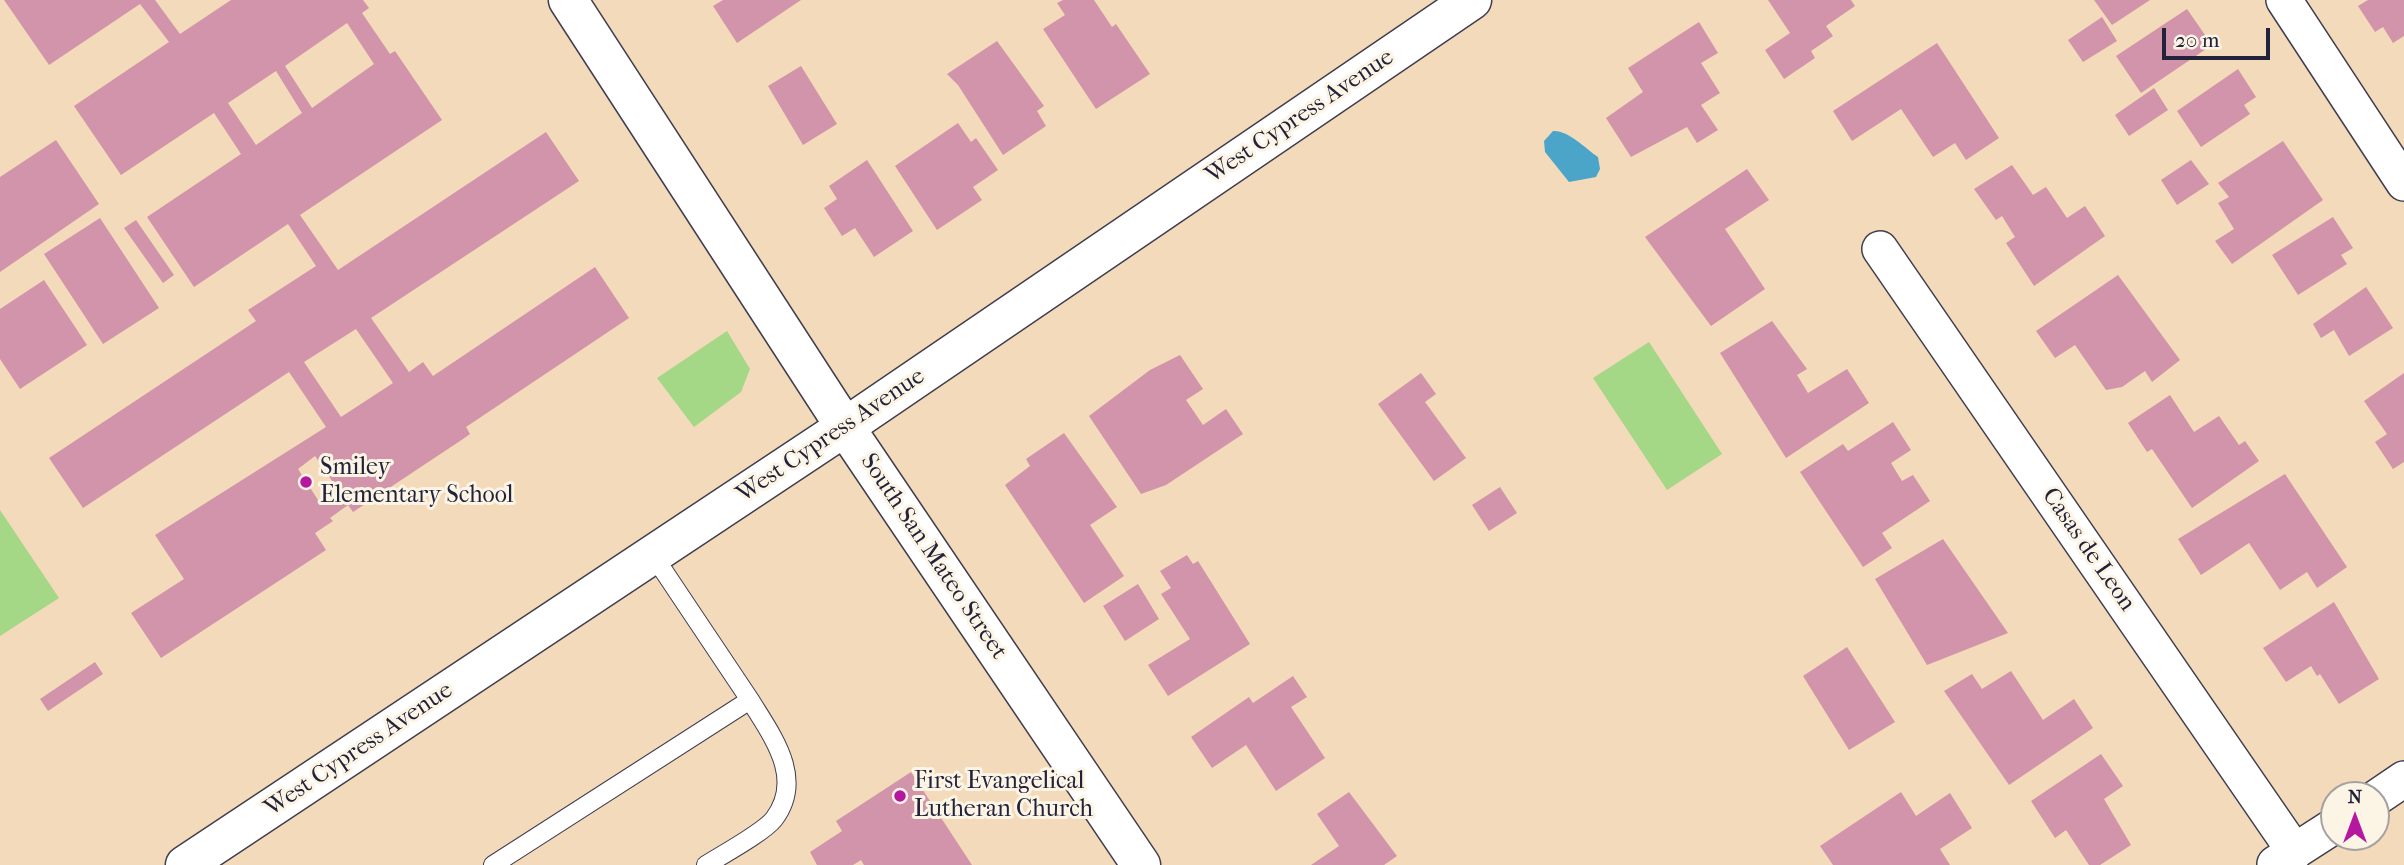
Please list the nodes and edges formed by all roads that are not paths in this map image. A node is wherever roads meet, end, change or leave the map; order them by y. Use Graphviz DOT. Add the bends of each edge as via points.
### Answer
graph roads {
  1 [pos="568,0"];
  2 [pos="1472,0"];
  3 [pos="2284,0"];
  4 [pos="2404,183"];
  5 [pos="1880,249"];
  6 [pos="845,427"];
  7 [pos="653,555"];
  8 [pos="750,701"];
  9 [pos="2320,835"];
  10 [pos="2285,858"];
  11 [pos="185,865"];
  12 [pos="493,865"];
  13 [pos="706,865"];
  14 [pos="1141,865"];
  1 -- 6 [label="main road, South San Mateo Street"];
  2 -- 6 [label="main road, West Cypress Avenue"];
  3 -- 4 [label="street"];
  5 -- 10 [label="street, Casas de Leon"];
  6 -- 7 [label="main road, West Cypress Avenue"];
  6 -- 14 [label="main road, South San Mateo Street"];
  7 -- 8 [label="lane"];
  7 -- 11 [label="main road, West Cypress Avenue"];
  8 -- 12 [label="lane"];
  8 -- 13 [label="lane" via="780,750 787,793 773,820"];
  9 -- 10 [label="street"];
}
